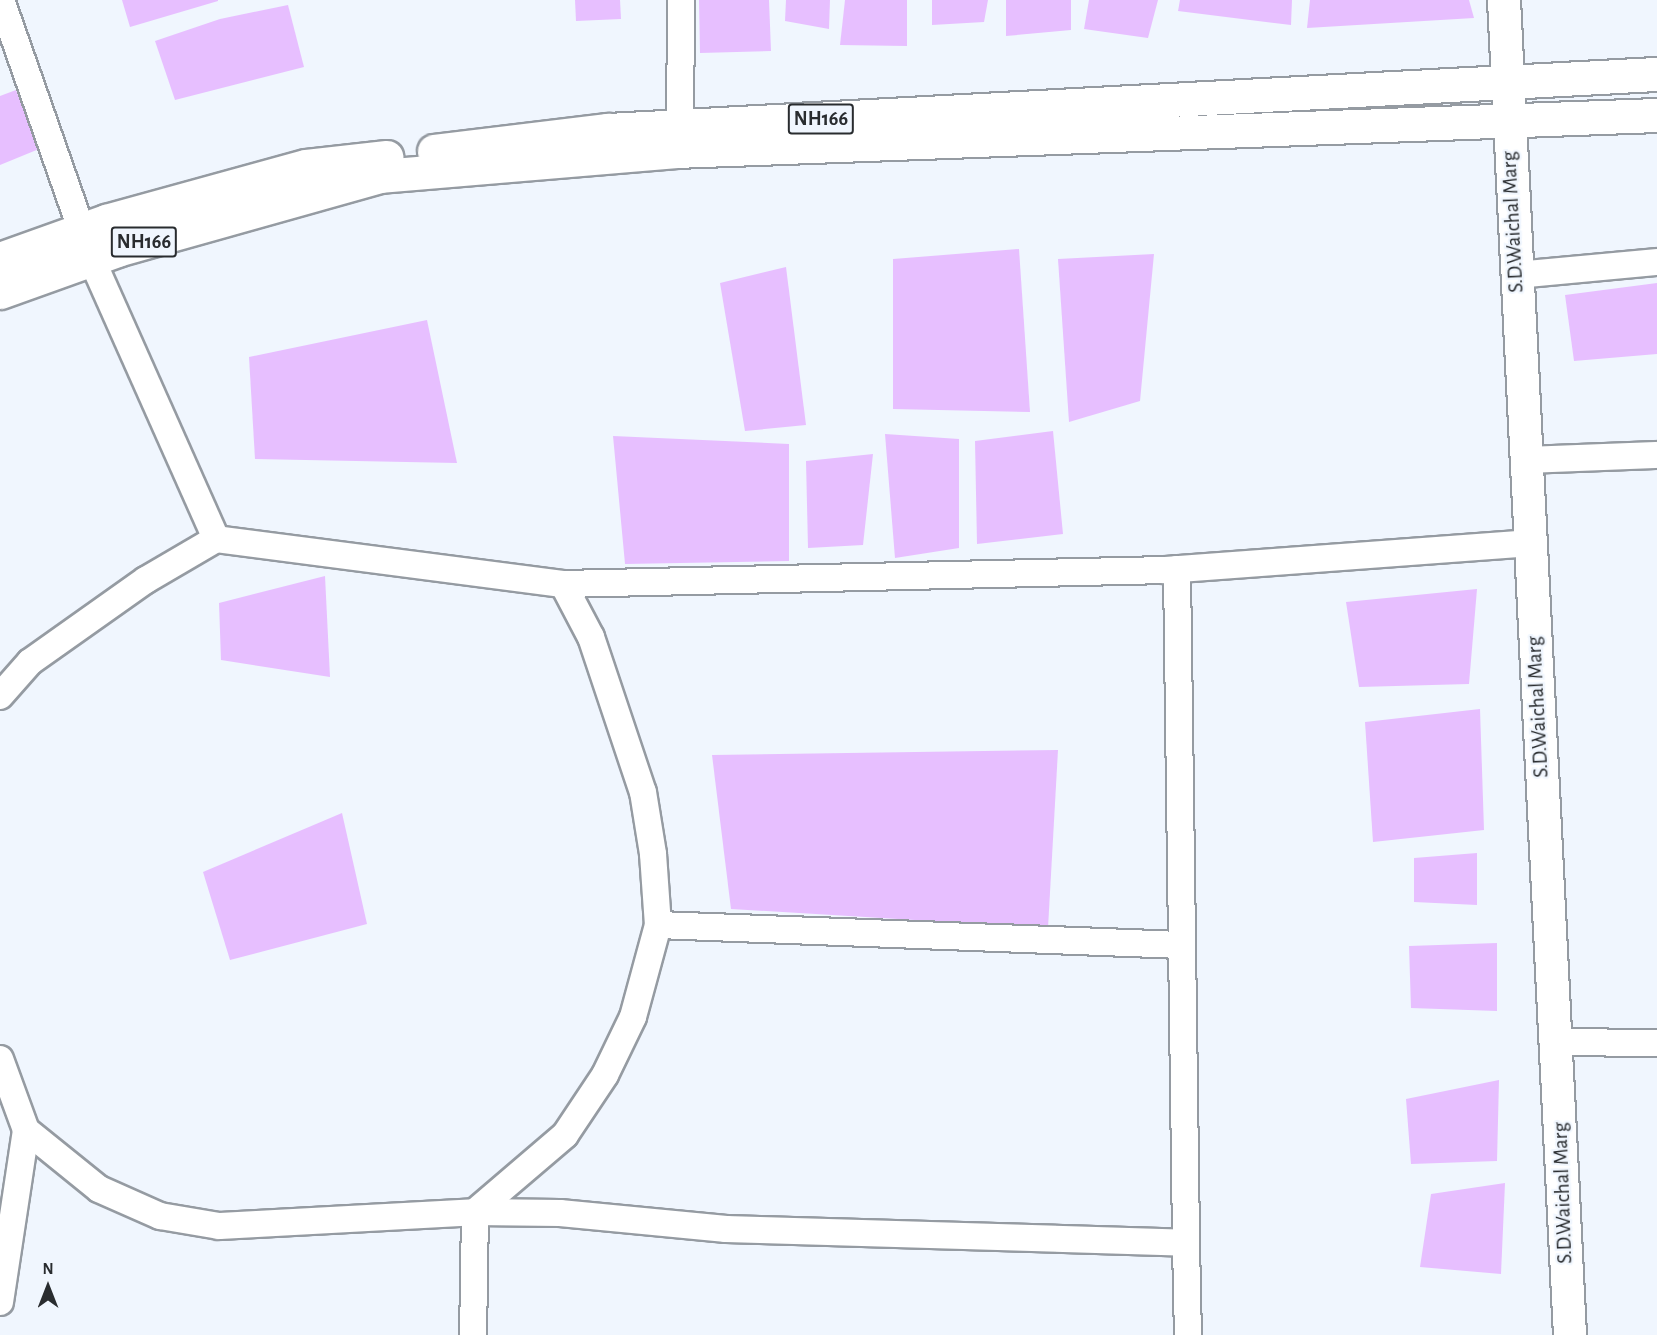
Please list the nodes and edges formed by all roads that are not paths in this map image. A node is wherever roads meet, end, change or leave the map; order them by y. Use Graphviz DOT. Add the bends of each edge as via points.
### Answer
graph roads {
  1 [pos="1,0"];
  2 [pos="681,0"];
  3 [pos="1504,0"];
  4 [pos="1657,74"];
  5 [pos="1505,80"];
  6 [pos="1657,115"];
  7 [pos="1509,124"];
  8 [pos="680,125"];
  9 [pos="84,229"];
  10 [pos="0,259"];
  11 [pos="92,260"];
  12 [pos="1657,262"];
  13 [pos="1516,275"];
  14 [pos="0,292"];
  15 [pos="1657,455"];
  16 [pos="1526,460"];
  17 [pos="216,538"];
  18 [pos="1529,543"];
  19 [pos="1177,569"];
  20 [pos="563,584"];
  21 [pos="0,696"];
  22 [pos="658,925"];
  23 [pos="1182,945"];
  24 [pos="1558,1042"];
  25 [pos="1657,1043"];
  26 [pos="0,1059"];
  27 [pos="26,1130"];
  28 [pos="476,1212"];
  29 [pos="1186,1243"];
  30 [pos="0,1302"];
  31 [pos="473,1335"];
  32 [pos="1188,1335"];
  33 [pos="1570,1335"];
  1 -- 9 [label="street"];
  2 -- 8 [label="street"];
  3 -- 5 [label="street, S.D.Waichal Marg"];
  4 -- 5 [label="highway, NH166"];
  5 -- 7 [label="street, S.D.Waichal Marg"];
  5 -- 8 [label="highway, NH166"];
  6 -- 7 [label="highway, NH166"];
  7 -- 11 [label="highway, NH166" via="675,151 380,176"];
  7 -- 13 [label="street, S.D.Waichal Marg"];
  8 -- 9 [label="highway, NH166" via="306,166"];
  9 -- 10 [label="highway, NH166"];
  9 -- 11 [label="street"];
  11 -- 14 [label="highway, NH166"];
  11 -- 17 [label="street"];
  12 -- 13 [label="street"];
  13 -- 16 [label="street, S.D.Waichal Marg"];
  15 -- 16 [label="street"];
  16 -- 18 [label="street, S.D.Waichal Marg"];
  17 -- 20 [label="street"];
  17 -- 21 [label="street" via="146,580 30,662"];
  18 -- 19 [label="street"];
  18 -- 24 [label="street, S.D.Waichal Marg"];
  19 -- 20 [label="street"];
  19 -- 23 [label="street"];
  20 -- 22 [label="street" via="591,637 643,792"];
  22 -- 23 [label="street"];
  22 -- 28 [label="street" via="633,1017 605,1075 566,1135"];
  23 -- 29 [label="street"];
  24 -- 25 [label="street"];
  24 -- 33 [label="street, S.D.Waichal Marg"];
  26 -- 27 [label="street"];
  27 -- 28 [label="street" via="99,1189 160,1216 219,1226"];
  27 -- 30 [label="street"];
  28 -- 29 [label="street" via="560,1213 726,1229"];
  28 -- 31 [label="street"];
  29 -- 32 [label="street"];
}
